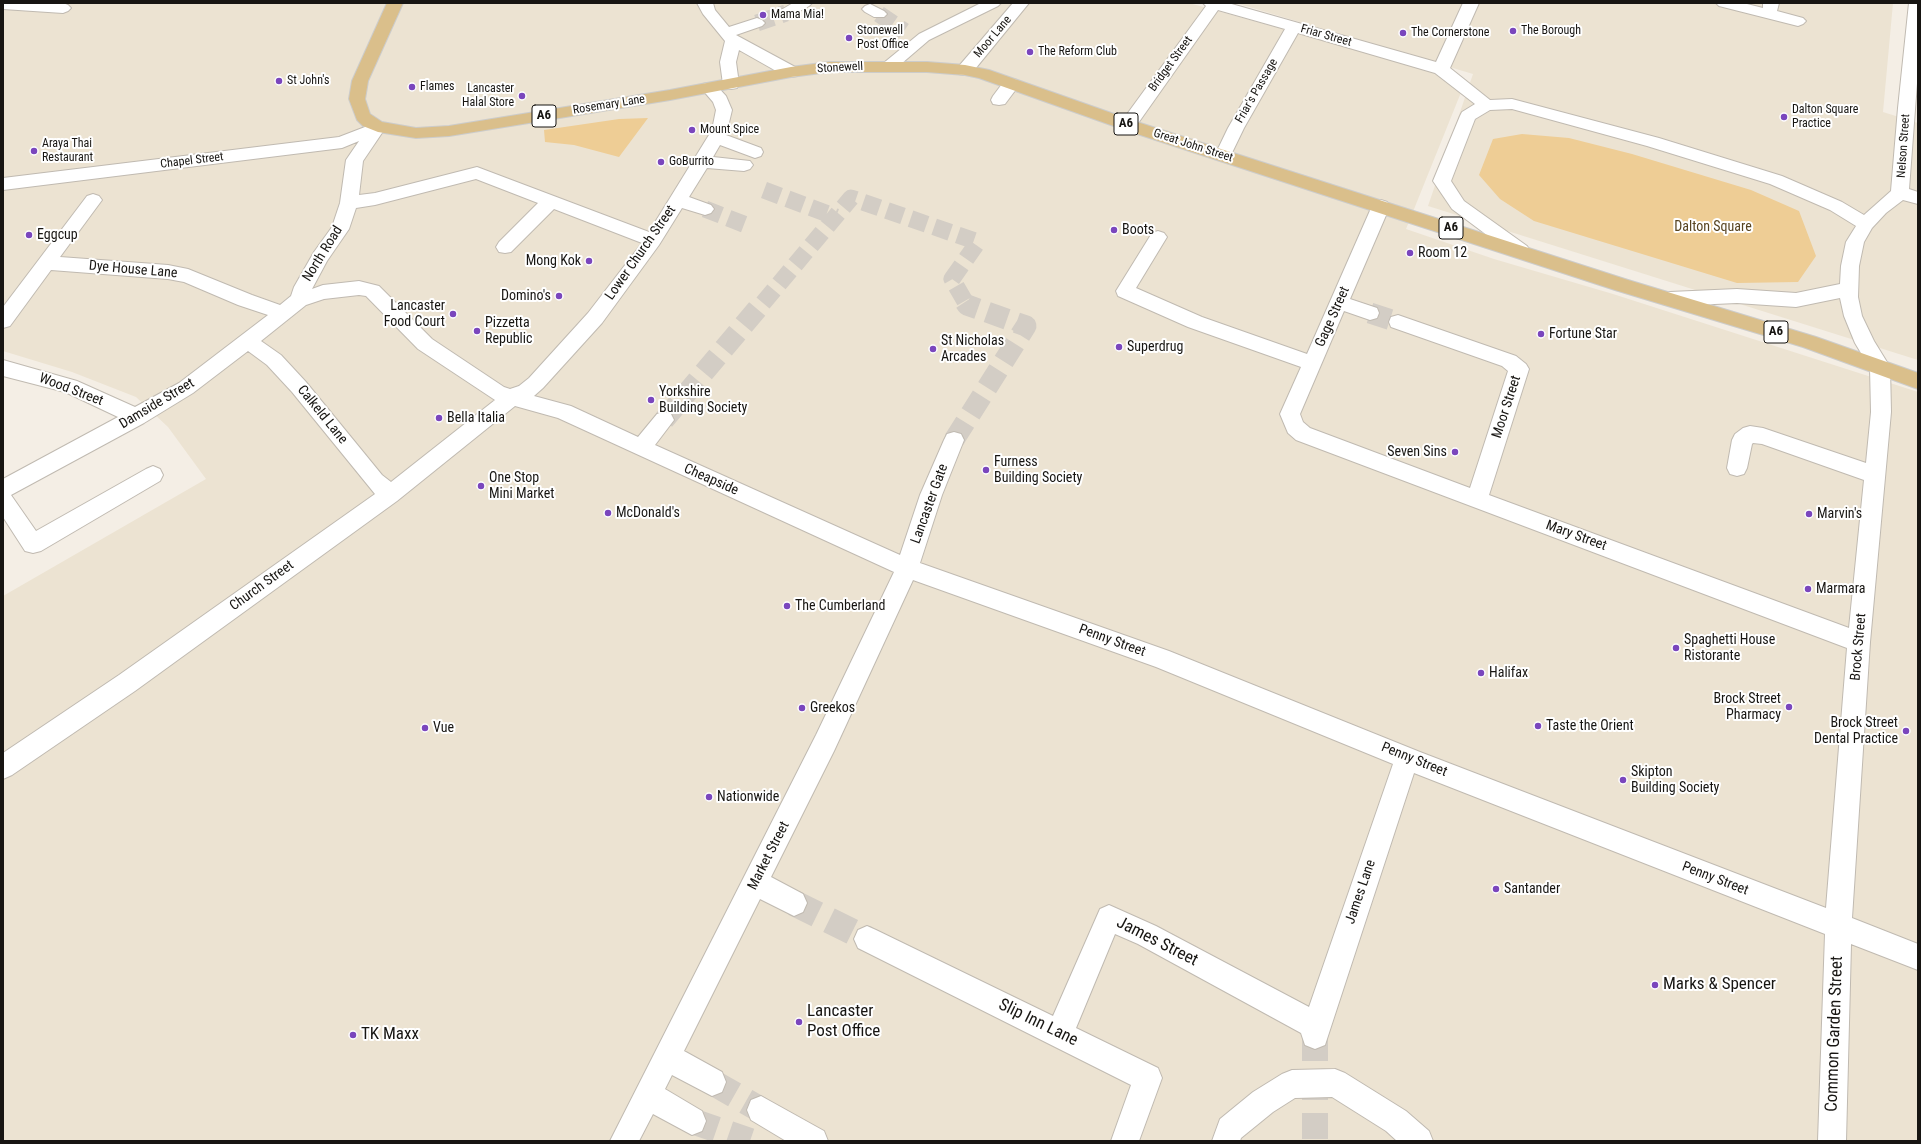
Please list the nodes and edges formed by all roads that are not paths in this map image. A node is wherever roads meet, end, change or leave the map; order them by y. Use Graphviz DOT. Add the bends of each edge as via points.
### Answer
graph roads {
  1 [pos="3,3"];
  2 [pos="394,3"];
  3 [pos="705,3"];
  4 [pos="804,3"];
  5 [pos="993,3"];
  6 [pos="1022,3"];
  7 [pos="1471,3"];
  8 [pos="1724,3"];
  9 [pos="1917,3"];
  10 [pos="1213,4"];
  11 [pos="64,8"];
  12 [pos="1770,9"];
  13 [pos="786,13"];
  14 [pos="1798,21"];
  15 [pos="757,23"];
  16 [pos="1294,27"];
  17 [pos="904,31"];
  18 [pos="729,37"];
  19 [pos="1915,40"];
  20 [pos="920,41"];
  21 [pos="888,66"];
  22 [pos="1441,69"];
  23 [pos="965,70"];
  24 [pos="791,72"];
  25 [pos="731,84"];
  26 [pos="1011,84"];
  27 [pos="709,88"];
  28 [pos="999,100"];
  29 [pos="1486,105"];
  30 [pos="1912,109"];
  31 [pos="1128,125"];
  32 [pos="378,127"];
  33 [pos="716,138"];
  34 [pos="756,152"];
  35 [pos="1223,155"];
  36 [pos="702,162"];
  37 [pos="744,165"];
  38 [pos="3,184"];
  39 [pos="1900,193"];
  40 [pos="1918,198"];
  41 [pos="93,200"];
  42 [pos="679,200"];
  43 [pos="551,201"];
  44 [pos="349,203"];
  45 [pos="1381,206"];
  46 [pos="705,209"];
  47 [pos="1866,224"];
  48 [pos="1158,237"];
  49 [pos="654,240"];
  50 [pos="505,247"];
  51 [pos="1521,251"];
  52 [pos="46,263"];
  53 [pos="1848,289"];
  54 [pos="1670,299"];
  55 [pos="299,300"];
  56 [pos="1339,302"];
  57 [pos="1370,312"];
  58 [pos="284,313"];
  59 [pos="3,320"];
  60 [pos="1398,322"];
  61 [pos="248,341"];
  62 [pos="1312,363"];
  63 [pos="1880,367"];
  64 [pos="7,371"];
  65 [pos="1918,381"];
  66 [pos="514,396"];
  67 [pos="137,417"];
  68 [pos="664,420"];
  69 [pos="1295,427"];
  70 [pos="954,440"];
  71 [pos="641,448"];
  72 [pos="1737,468"];
  73 [pos="153,475"];
  74 [pos="1875,475"];
  75 [pos="3,490"];
  76 [pos="390,495"];
  77 [pos="3,500"];
  78 [pos="1477,500"];
  79 [pos="907,568"];
  80 [pos="1859,642"];
  81 [pos="1406,758"];
  82 [pos="3,767"];
  83 [pos="756,883"];
  84 [pos="794,903"];
  85 [pos="1838,926"];
  86 [pos="867,939"];
  87 [pos="1918,957"];
  88 [pos="1315,1031"];
  89 [pos="1059,1034"];
  90 [pos="667,1057"];
  91 [pos="712,1082"];
  92 [pos="648,1095"];
  93 [pos="761,1110"];
  94 [pos="692,1121"];
  95 [pos="802,1139"];
  96 [pos="1834,1140"];
  97 [pos="624,1141"];
  98 [pos="1125,1141"];
  99 [pos="1226,1141"];
  100 [pos="1420,1141"];
  1 -- 11 [label="street"];
  2 -- 32 [label="main road, A6" via="360,81 357,99 363,116"];
  3 -- 18 [label="street" via="708,11"];
  4 -- 13 [label="street"];
  5 -- 20 [label="street, Moor Lane"];
  6 -- 23 [label="street, Moor Lane"];
  7 -- 22 [label="street"];
  8 -- 12 [label="street"];
  9 -- 19 [label="street, Nelson Street"];
  10 -- 16 [label="street, Friar Street"];
  10 -- 31 [label="street, Bridget Street"];
  12 -- 14 [label="street"];
  15 -- 18 [label="street"];
  16 -- 22 [label="street, Friar Street"];
  16 -- 35 [label="street, Friar's Passage"];
  17 -- 20 [label="street"];
  18 -- 24 [label="street"];
  18 -- 25 [label="street" via="728,62"];
  19 -- 30 [label="street, Nelson Street"];
  20 -- 21 [label="street, Moor Lane"];
  21 -- 23 [label="main road, Great John Street / A6"];
  21 -- 24 [label="main road, Stonewell / A6" via="829,67"];
  22 -- 29 [label="street"];
  23 -- 26 [label="main road, Great John Street / A6"];
  24 -- 25 [label="main road, Rosemary Lane / A6"];
  25 -- 27 [label="main road, Rosemary Lane / A6"];
  26 -- 28 [label="street"];
  26 -- 31 [label="main road, Great John Street / A6"];
  27 -- 32 [label="main road, Rosemary Lane / A6" via="449,131 416,133"];
  27 -- 33 [label="street, Lower Church Street" via="720,100 724,110"];
  29 -- 47 [label="street" via="1512,104 1653,142 1776,180 1836,206"];
  29 -- 51 [label="street" via="1468,116 1442,181 1458,205"];
  30 -- 39 [label="street, Nelson Street"];
  31 -- 35 [label="main road, Great John Street / A6"];
  32 -- 38 [label="street, Chapel Street" via="342,142"];
  32 -- 44 [label="street, North Road" via="355,160"];
  33 -- 34 [label="street"];
  33 -- 36 [label="street, Lower Church Street"];
  35 -- 45 [label="main road, Great John Street / A6"];
  36 -- 37 [label="street"];
  36 -- 42 [label="street, Lower Church Street"];
  39 -- 40 [label="street"];
  39 -- 47 [label="street"];
  41 -- 52 [label="street"];
  42 -- 46 [label="street"];
  42 -- 49 [label="street, Lower Church Street"];
  43 -- 44 [label="street" via="477,174"];
  43 -- 49 [label="street"];
  43 -- 50 [label="street"];
  44 -- 55 [label="street, North Road" via="340,229 320,257 303,287"];
  45 -- 51 [label="main road, A6"];
  45 -- 56 [label="street, Gage Street"];
  47 -- 53 [label="street" via="1855,242"];
  48 -- 62 [label="street" via="1124,291 1195,322"];
  49 -- 66 [label="street, Lower Church Street" via="624,281 560,357 536,383"];
  51 -- 54 [label="main road, A6"];
  52 -- 58 [label="street, Dye House Lane" via="168,272 188,276"];
  52 -- 59 [label="street"];
  53 -- 54 [label="street" via="1796,300 1736,296"];
  53 -- 63 [label="street" via="1857,327"];
  54 -- 63 [label="main road, A6"];
  55 -- 58 [label="street, Damside Street"];
  55 -- 66 [label="street, North Road" via="346,288 372,291 426,344 498,393"];
  56 -- 57 [label="street"];
  56 -- 62 [label="street, Gage Street"];
  58 -- 61 [label="street, Damside Street"];
  60 -- 78 [label="street, Moor Street" via="1509,361 1519,369"];
  61 -- 67 [label="street, Damside Street" via="186,388"];
  61 -- 76 [label="street, Calkeld Lane" via="274,360 299,387 375,481"];
  62 -- 69 [label="street, Gage Street" via="1290,414"];
  63 -- 65 [label="main road, A6"];
  63 -- 74 [label="street, Brock Street" via="1881,412"];
  64 -- 67 [label="street, Wood Street" via="70,386"];
  66 -- 71 [label="street, Cheapside" via="564,412"];
  66 -- 76 [label="street, Church Street"];
  67 -- 75 [label="street, Damside Street"];
  68 -- 71 [label="street"];
  69 -- 78 [label="street, Mary Street" via="1304,434"];
  70 -- 79 [label="street, Lancaster Gate" via="931,495"];
  71 -- 79 [label="street, Cheapside"];
  72 -- 74 [label="street" via="1742,440 1750,434 1763,436"];
  73 -- 77 [label="street" via="33,544"];
  74 -- 80 [label="street, Brock Street"];
  76 -- 82 [label="street, Church Street" via="127,683"];
  78 -- 80 [label="street, Mary Street"];
  79 -- 81 [label="street, Penny Street" via="1161,658"];
  79 -- 83 [label="street, Market Street"];
  80 -- 85 [label="street, Brock Street"];
  81 -- 85 [label="street, Penny Street"];
  81 -- 88 [label="street, James Lane"];
  83 -- 84 [label="street"];
  83 -- 90 [label="street, Market Street"];
  85 -- 87 [label="street, Penny Street"];
  85 -- 96 [label="street, Common Garden Street"];
  86 -- 89 [label="street, Slip Inn Lane"];
  88 -- 89 [label="street, James Street" via="1147,935 1110,918"];
  89 -- 98 [label="street, Slip Inn Lane" via="1148,1078"];
  90 -- 91 [label="street"];
  90 -- 92 [label="street, Market Street"];
  92 -- 94 [label="street"];
  92 -- 97 [label="street, Market Street"];
  93 -- 95 [label="street"];
  99 -- 100 [label="street" via="1230,1129 1263,1102 1292,1084 1335,1083 1396,1121"];
}
